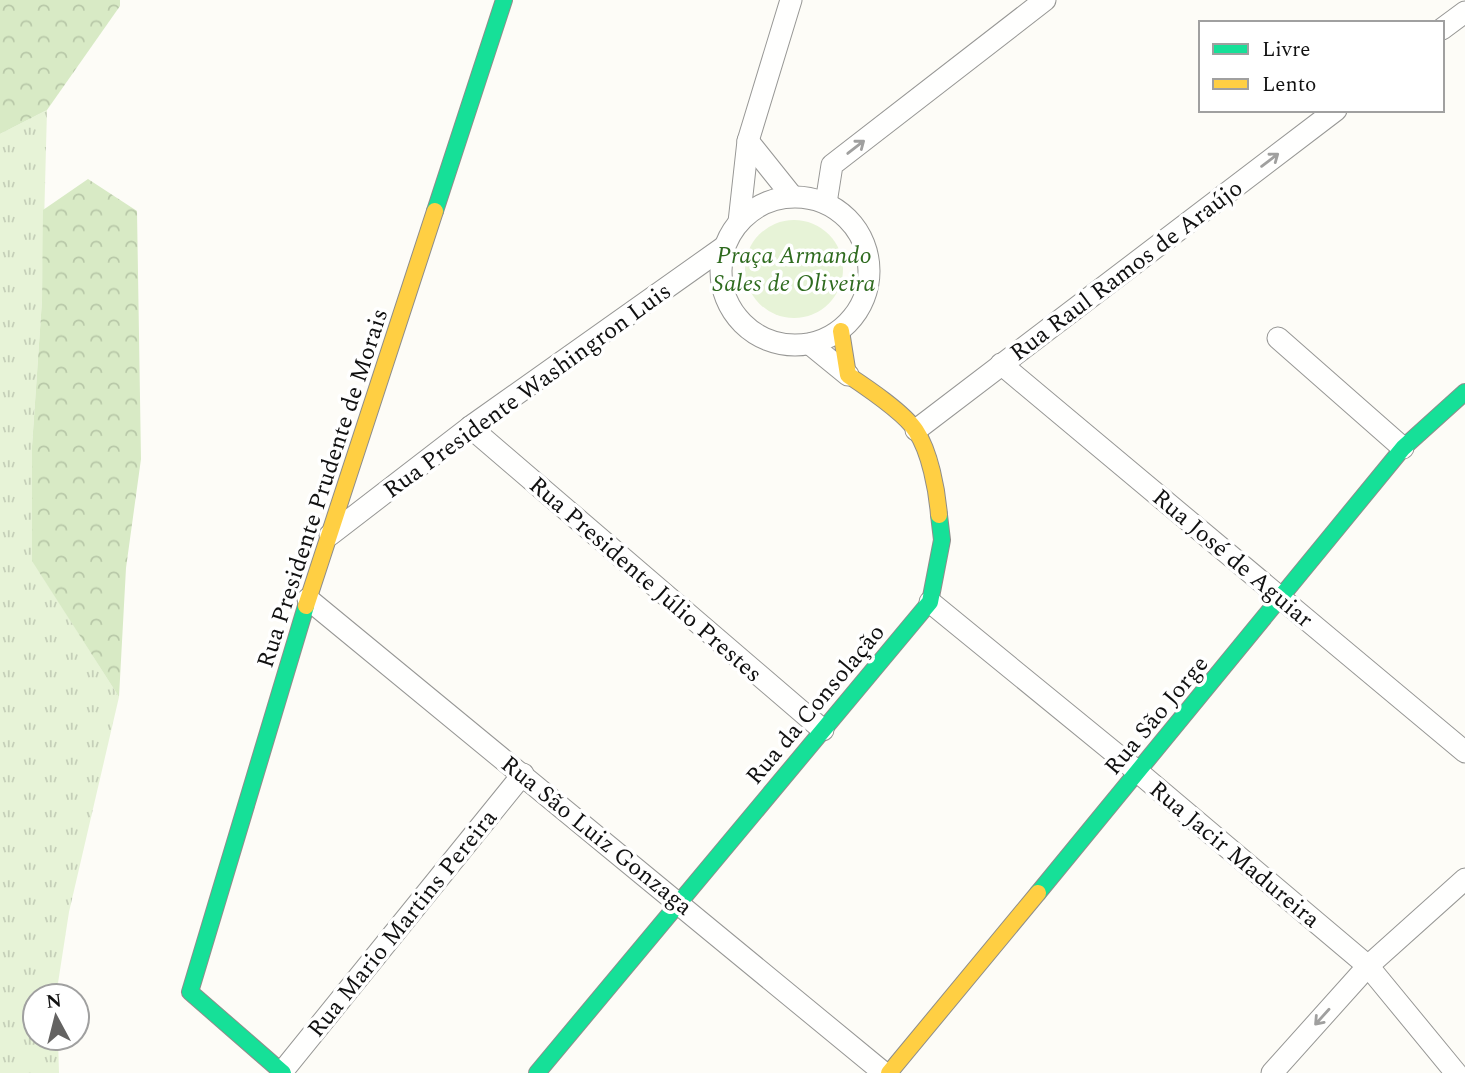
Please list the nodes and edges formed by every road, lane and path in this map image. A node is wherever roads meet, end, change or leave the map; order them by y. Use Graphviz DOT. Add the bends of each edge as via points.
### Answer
graph roads {
  1 [pos="504,0"];
  2 [pos="791,0"];
  3 [pos="1045,0"];
  4 [pos="1465,12"];
  5 [pos="1444,28"];
  6 [pos="1333,112"];
  7 [pos="748,141"];
  8 [pos="792,196"];
  9 [pos="825,203"];
  10 [pos="739,222"];
  11 [pos="724,247"];
  12 [pos="841,331"];
  13 [pos="1278,338"];
  14 [pos="810,344"];
  15 [pos="1001,364"];
  16 [pos="848,375"];
  17 [pos="1465,392"];
  18 [pos="470,427"];
  19 [pos="916,430"];
  20 [pos="1403,448"];
  21 [pos="330,536"];
  22 [pos="1282,598"];
  23 [pos="308,599"];
  24 [pos="930,603"];
  25 [pos="823,730"];
  26 [pos="1465,752"];
  27 [pos="1138,772"];
  28 [pos="523,774"];
  29 [pos="1465,879"];
  30 [pos="679,903"];
  31 [pos="1368,966"];
  32 [pos="282,1072"];
  33 [pos="537,1073"];
  34 [pos="886,1073"];
  35 [pos="1272,1073"];
  36 [pos="1456,1073"];
  1 -- 21 [label="street, Rua Presidente Prudente de Morais"];
  2 -- 7 [label="street"];
  9 -- 3 [label="street, one-way" via="832,165"];
  4 -- 5 [label="street"];
  15 -- 6 [label="street, Rua Raul Ramos de Araújo, one-way"];
  7 -- 8 [label="street"];
  7 -- 10 [label="street"];
  8 -- 9 [label="street"];
  8 -- 10 [label="street" via="765,203"];
  9 -- 12 [label="street" via="849,219 866,246 869,267 860,309"];
  10 -- 11 [label="street"];
  11 -- 14 [label="street" via="721,280 732,312 762,337 782,345"];
  11 -- 18 [label="street, Rua Presidente Washingron Luis"];
  12 -- 14 [label="street"];
  12 -- 16 [label="street"];
  13 -- 20 [label="street"];
  14 -- 16 [label="street"];
  15 -- 19 [label="street, Rua Raul Ramos de Araújo"];
  15 -- 22 [label="street, Rua José de Aguiar"];
  16 -- 19 [label="street, Rua da Consolação"];
  17 -- 20 [label="street, Rua São Jorge"];
  18 -- 21 [label="street, Rua Presidente Washingron Luis"];
  18 -- 25 [label="street, Rua Presidente Júlio Prestes"];
  19 -- 24 [label="street, Rua da Consolação" via="936,482 942,540"];
  20 -- 22 [label="street, Rua São Jorge"];
  21 -- 23 [label="street, Rua Presidente Prudente de Morais"];
  22 -- 26 [label="street, Rua José de Aguiar"];
  22 -- 27 [label="street, Rua São Jorge"];
  23 -- 28 [label="street, Rua São Luiz Gonzaga"];
  23 -- 32 [label="street, Rua Presidente Prudente de Morais" via="190,992"];
  24 -- 25 [label="street, Rua da Consolação"];
  24 -- 27 [label="street, Rua Jacir Madureira"];
  25 -- 30 [label="street, Rua da Consolação"];
  27 -- 31 [label="street, Rua Jacir Madureira"];
  27 -- 34 [label="street, Rua São Jorge"];
  28 -- 30 [label="street, Rua São Luiz Gonzaga"];
  28 -- 32 [label="street, Rua Mario Martins Pereira"];
  29 -- 31 [label="street"];
  30 -- 33 [label="street, Rua da Consolação"];
  30 -- 34 [label="street, Rua São Luiz Gonzaga"];
  31 -- 35 [label="street, one-way"];
  31 -- 36 [label="street, Rua Jacir Madureira"];
}
